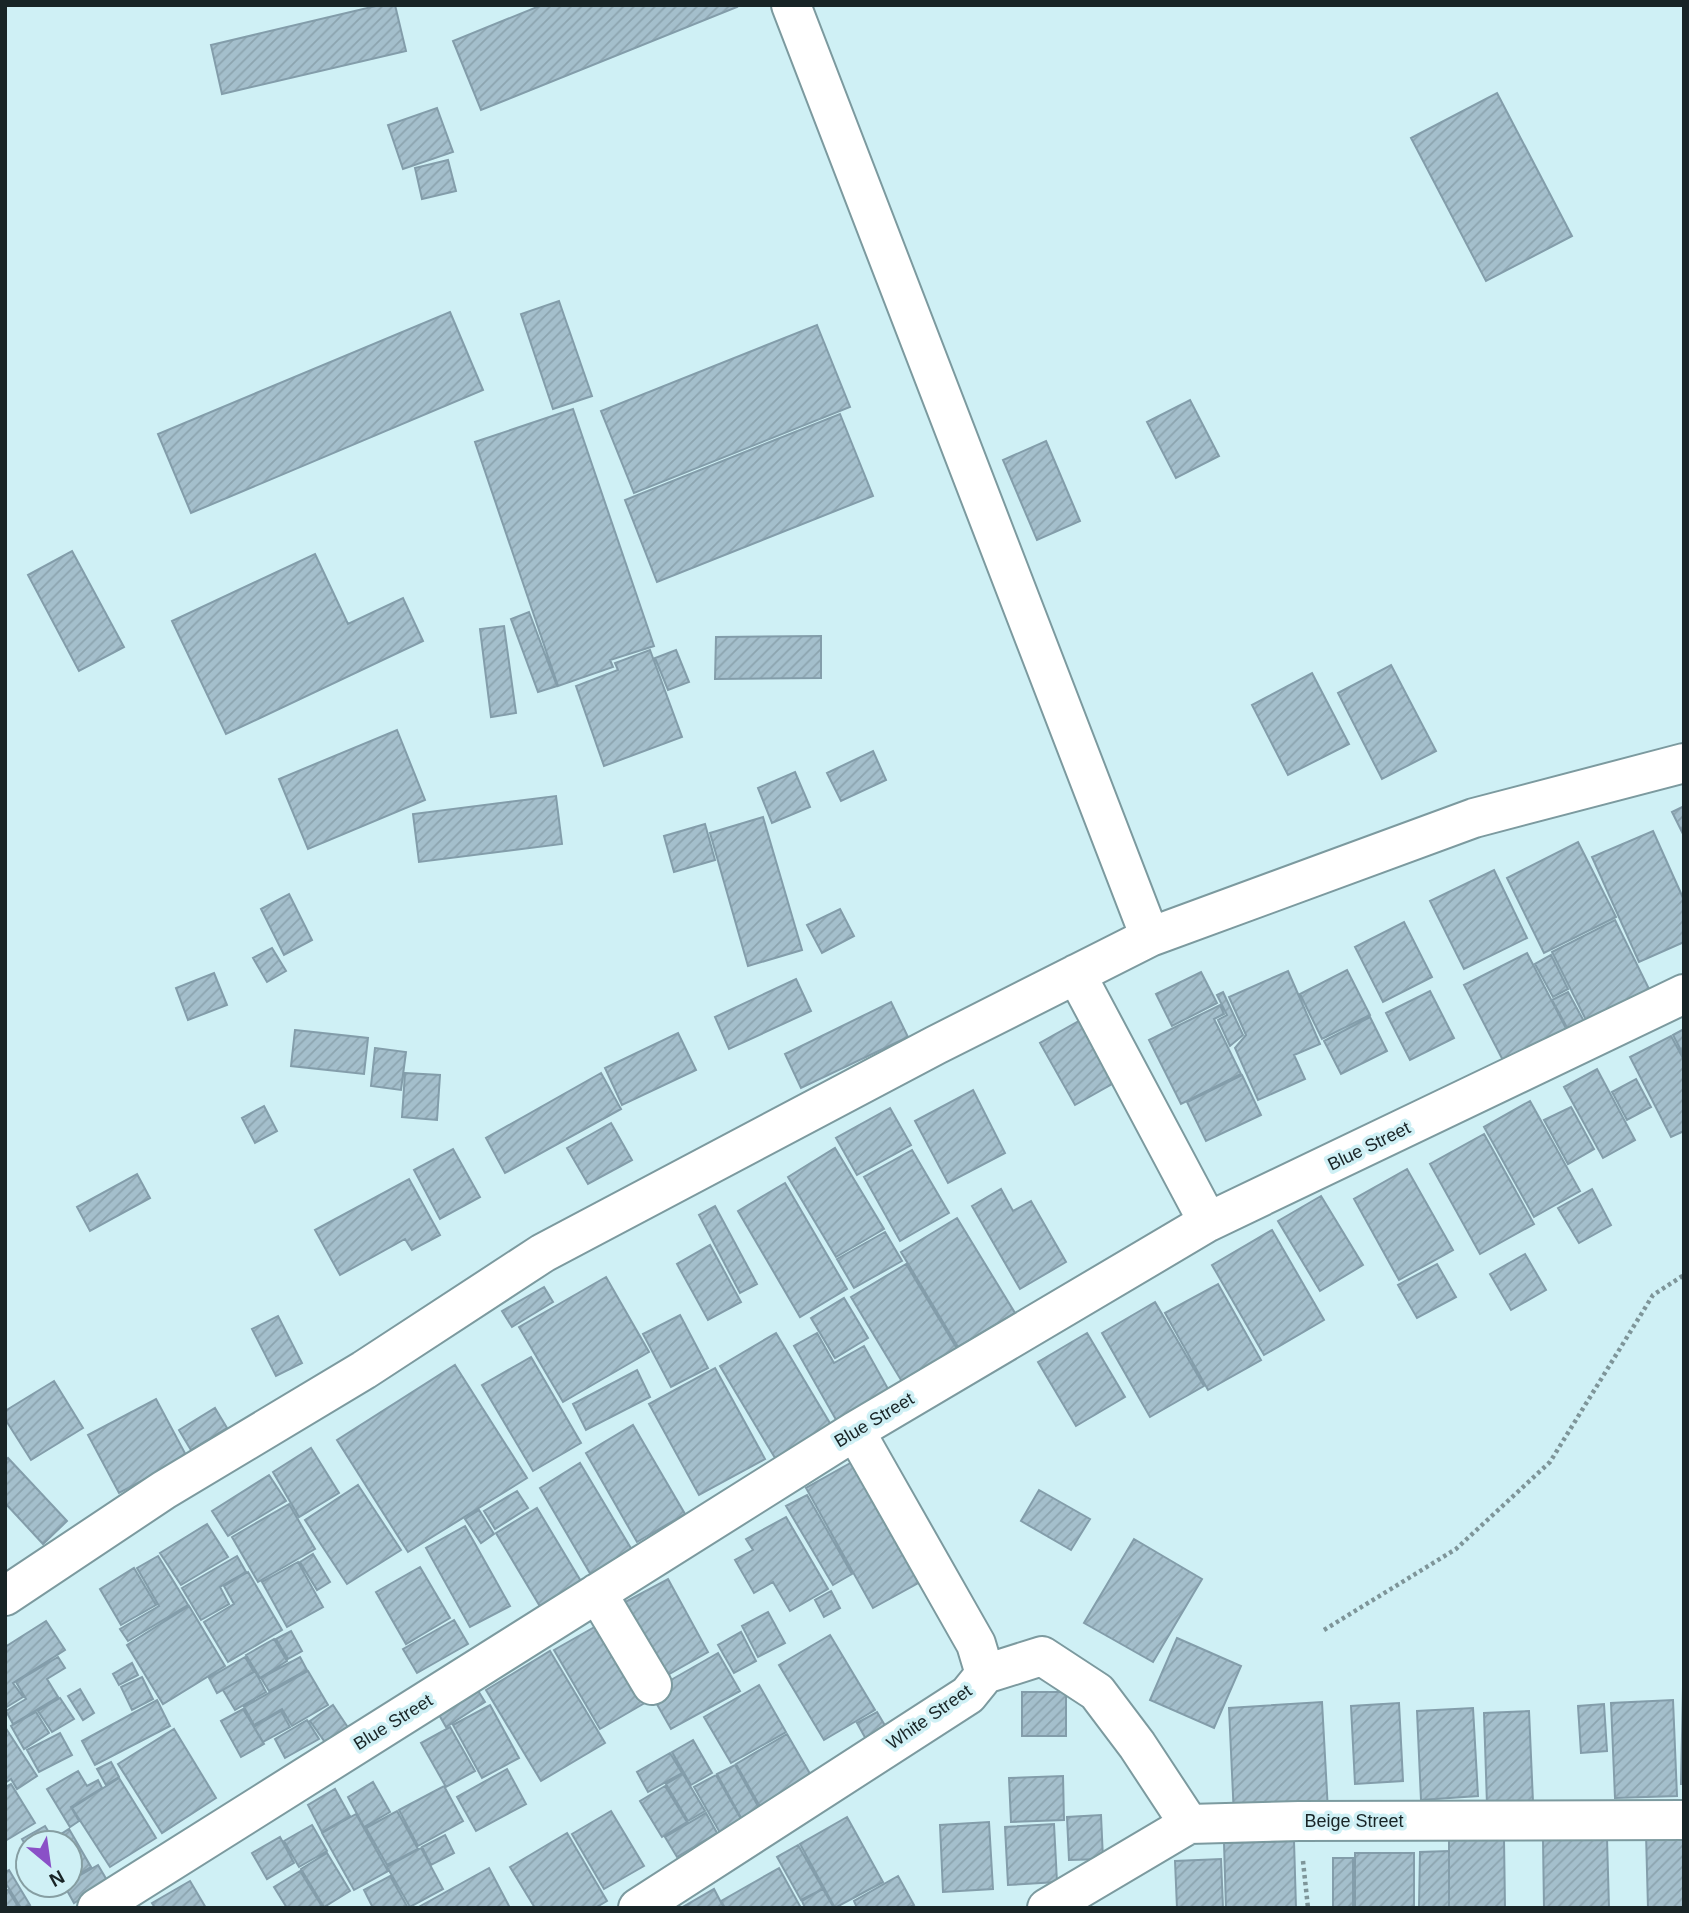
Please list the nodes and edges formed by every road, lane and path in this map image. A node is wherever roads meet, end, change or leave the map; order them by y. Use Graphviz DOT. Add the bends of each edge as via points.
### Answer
graph roads {
  1 [pos="791,5"];
  2 [pos="1684,763"];
  3 [pos="1150,937"];
  4 [pos="1076,974"];
  5 [pos="1684,994"];
  6 [pos="1208,1222"];
  7 [pos="1684,1275"];
  8 [pos="855,1431"];
  9 [pos="597,1593"];
  10 [pos="5,1596"];
  11 [pos="1324,1630"];
  12 [pos="985,1674"];
  13 [pos="652,1685"];
  14 [pos="1684,1820"];
  15 [pos="1299,1821"];
  16 [pos="1189,1824"];
  17 [pos="110,1904"];
  18 [pos="638,1908"];
  19 [pos="1047,1908"];
  20 [pos="1308,1908"];
  1 -- 3 [label="street"];
  2 -- 3 [label="street" via="1474,818"];
  3 -- 4 [label="street"];
  4 -- 6 [label="street"];
  4 -- 10 [label="street" via="543,1253 364,1370 164,1490"];
  5 -- 6 [label="street, Blue Street"];
  6 -- 8 [label="street, Blue Street"];
  7 -- 11 [label="path" via="1653,1295 1550,1462 1456,1549"];
  8 -- 9 [label="street, Blue Street"];
  8 -- 12 [label="street, White Street" via="976,1644"];
  9 -- 13 [label="street"];
  9 -- 17 [label="street, Blue Street"];
  12 -- 16 [label="street" via="1042,1656 1097,1692"];
  12 -- 18 [label="street, White Street" via="968,1695"];
  14 -- 15 [label="street, Beige Street"];
  15 -- 16 [label="street, Beige Street"];
  15 -- 20 [label="path"];
  16 -- 19 [label="street, Beige Street"];
}
